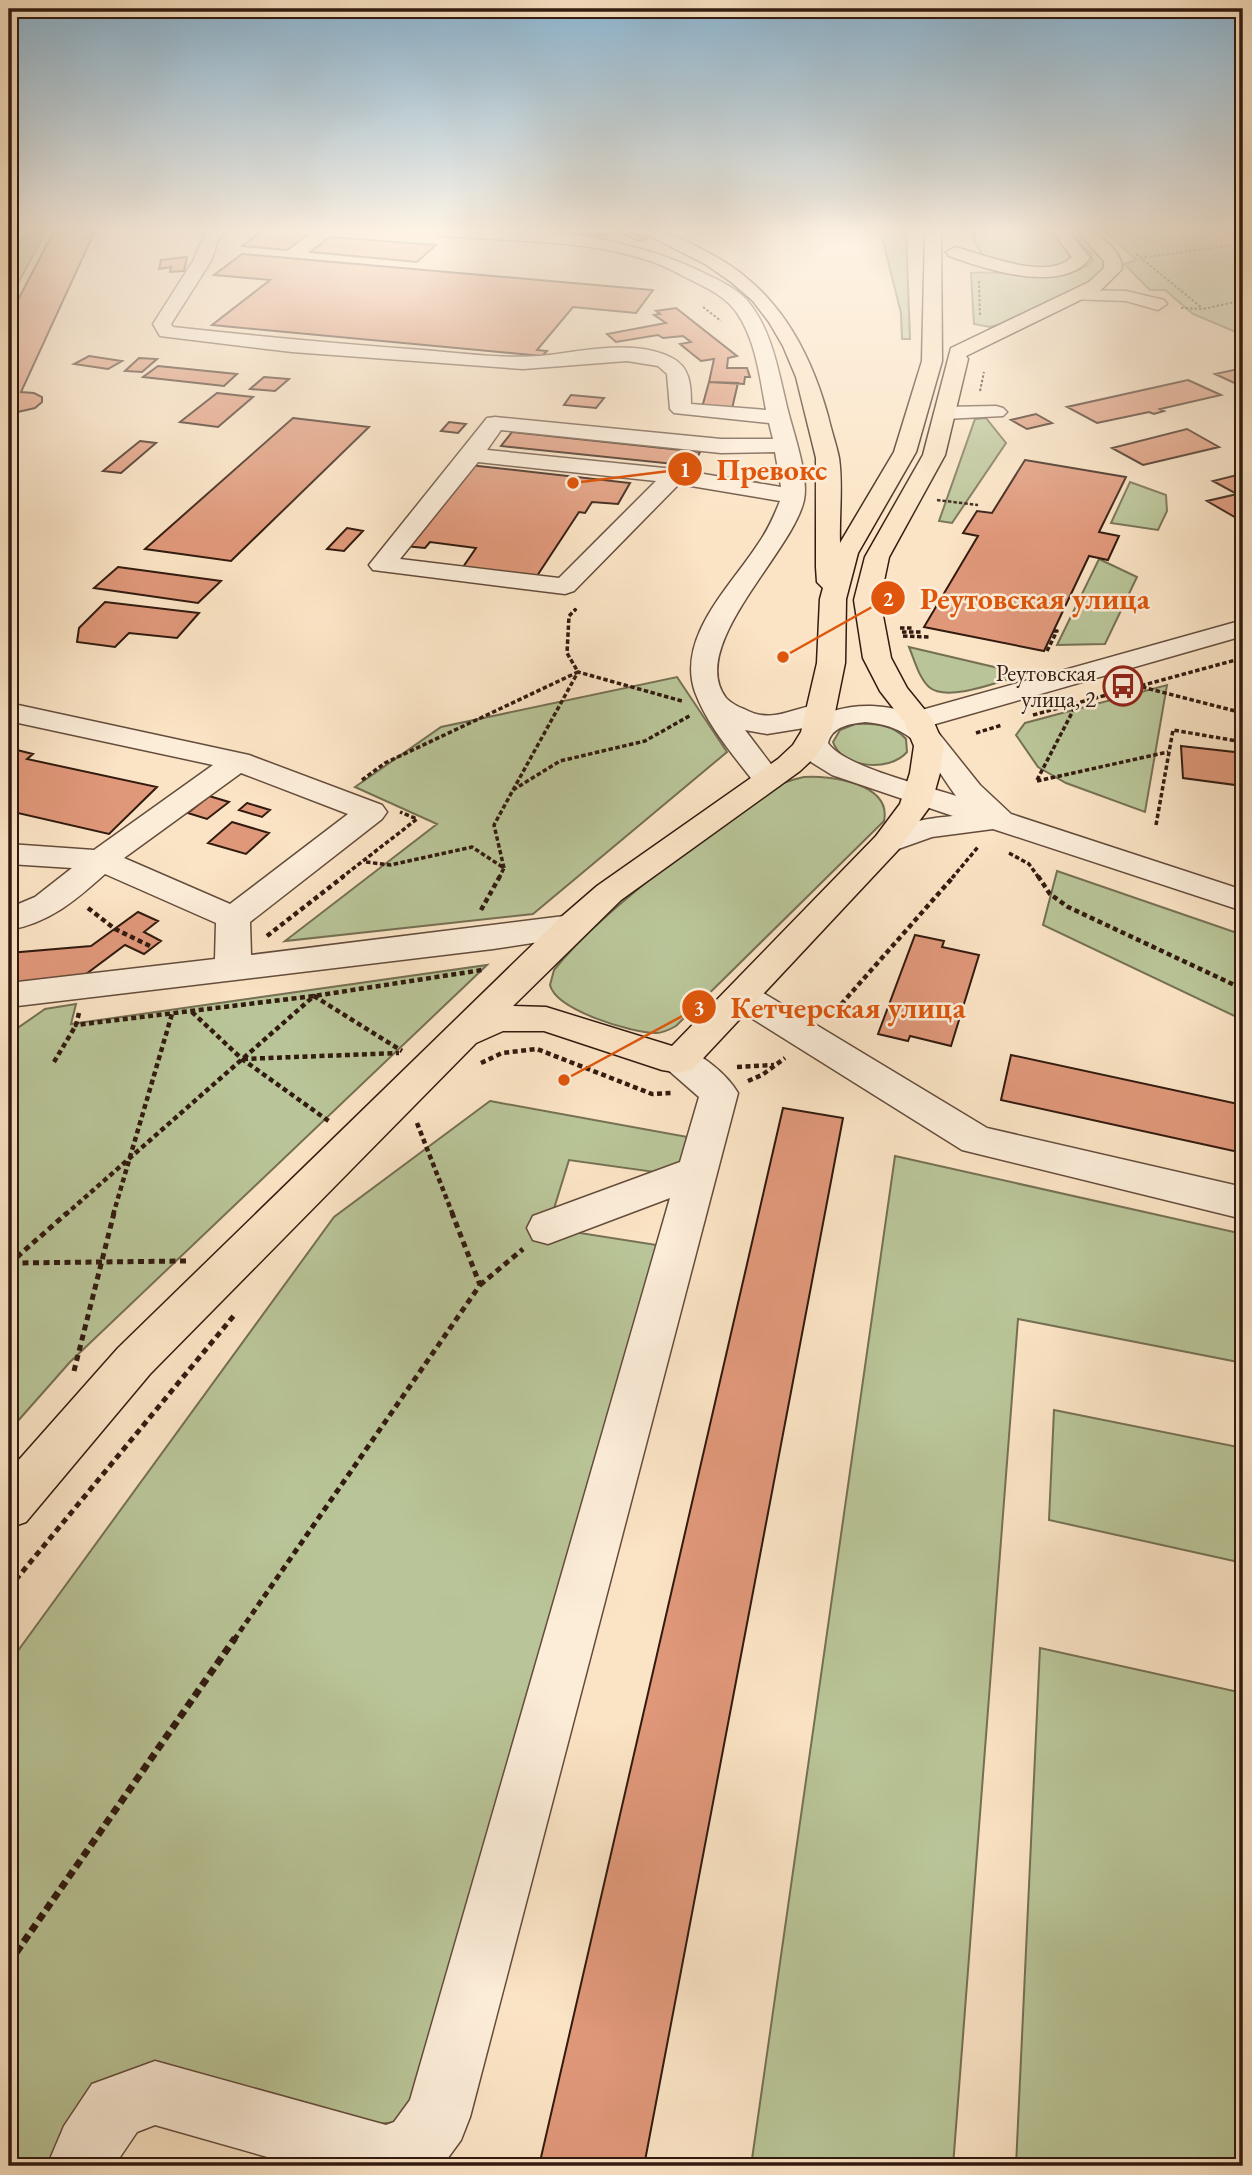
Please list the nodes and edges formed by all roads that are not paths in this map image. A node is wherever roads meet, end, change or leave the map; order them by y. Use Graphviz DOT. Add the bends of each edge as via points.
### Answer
graph roads {
  1 [pos="171,332"];
  2 [pos="755,332"];
  3 [pos="787,332"];
  4 [pos="932,332"];
  5 [pos="957,332"];
  6 [pos="997,332"];
  7 [pos="958,352"];
  8 [pos="996,412"];
  9 [pos="945,413"];
  10 [pos="778,418"];
  11 [pos="784,445"];
  12 [pos="472,455"];
  13 [pos="674,476"];
  14 [pos="793,496"];
  15 [pos="833,599"];
  16 [pos="1243,628"];
  17 [pos="706,708"];
  18 [pos="9,712"];
  19 [pos="818,723"];
  20 [pos="920,733"];
  21 [pos="238,761"];
  22 [pos="843,769"];
  23 [pos="768,780"];
  24 [pos="919,794"];
  25 [pos="999,841"];
  26 [pos="887,843"];
  27 [pos="9,855"];
  28 [pos="100,860"];
  29 [pos="1243,901"];
  30 [pos="233,918"];
  31 [pos="9,919"];
  32 [pos="572,926"];
  33 [pos="539,959"];
  34 [pos="233,968"];
  35 [pos="9,995"];
  36 [pos="742,996"];
  37 [pos="562,1025"];
  38 [pos="439,1058"];
  39 [pos="699,1076"];
  40 [pos="695,1180"];
  41 [pos="1243,1203"];
  42 [pos="548,1228"];
  43 [pos="9,1506"];
  44 [pos="413,2157"];
  45 [pos="80,2166"];
  1 -- 10 [label="street" via="523,363 554,363 588,355 637,356 667,362 678,374 681,409"];
  2 -- 10 [label="street" via="763,347"];
  3 -- 15 [label="main road" via="811,393 828,461 827,562"];
  4 -- 15 [label="main road" via="932,360 905,452 846,553"];
  5 -- 7 [label="main road"];
  6 -- 7 [label="main road"];
  7 -- 9 [label="main road"];
  8 -- 9 [label="street"];
  9 -- 20 [label="main road" via="934,455 877,557 867,600 881,667"];
  10 -- 11 [label="street"];
  11 -- 12 [label="street" via="721,446 495,423"];
  11 -- 14 [label="street"];
  12 -- 13 [label="street"];
  12 -- 13 [label="street" via="382,565 565,586"];
  13 -- 14 [label="street"];
  14 -- 17 [label="street" via="773,541 706,651"];
  15 -- 19 [label="main road" via="831,663"];
  16 -- 20 [label="street"];
  17 -- 19 [label="street" via="773,727"];
  17 -- 23 [label="street"];
  18 -- 21 [label="street"];
  19 -- 20 [label="street" via="859,713 892,716"];
  19 -- 22 [label="street" via="814,741 818,753"];
  19 -- 23 [label="main road" via="797,757"];
  20 -- 22 [label="street" via="912,768 866,775"];
  20 -- 24 [label="main road"];
  20 -- 25 [label="street" via="950,763"];
  21 -- 28 [label="street"];
  21 -- 30 [label="street" via="371,812"];
  22 -- 24 [label="street"];
  23 -- 32 [label="main road" via="609,893"];
  24 -- 25 [label="street"];
  24 -- 26 [label="main road" via="909,816"];
  25 -- 26 [label="street" via="926,828"];
  25 -- 29 [label="street"];
  26 -- 36 [label="main road"];
  27 -- 28 [label="street"];
  28 -- 30 [label="street"];
  28 -- 31 [label="street" via="65,891 25,917"];
  30 -- 34 [label="street"];
  32 -- 33 [label="main road"];
  32 -- 34 [label="street"];
  33 -- 37 [label="main road" via="528,979 529,998 542,1014"];
  33 -- 38 [label="main road"];
  34 -- 35 [label="street"];
  36 -- 39 [label="main road"];
  36 -- 41 [label="street" via="976,1140"];
  37 -- 38 [label="main road" via="528,1017 497,1018"];
  37 -- 39 [label="main road" via="662,1057"];
  38 -- 43 [label="main road" via="134,1361"];
  39 -- 40 [label="street"];
  40 -- 42 [label="street" via="683,1176"];
  40 -- 44 [label="street" via="438,2117"];
  44 -- 45 [label="street" via="386,2158 155,2093 115,2107"];
}
